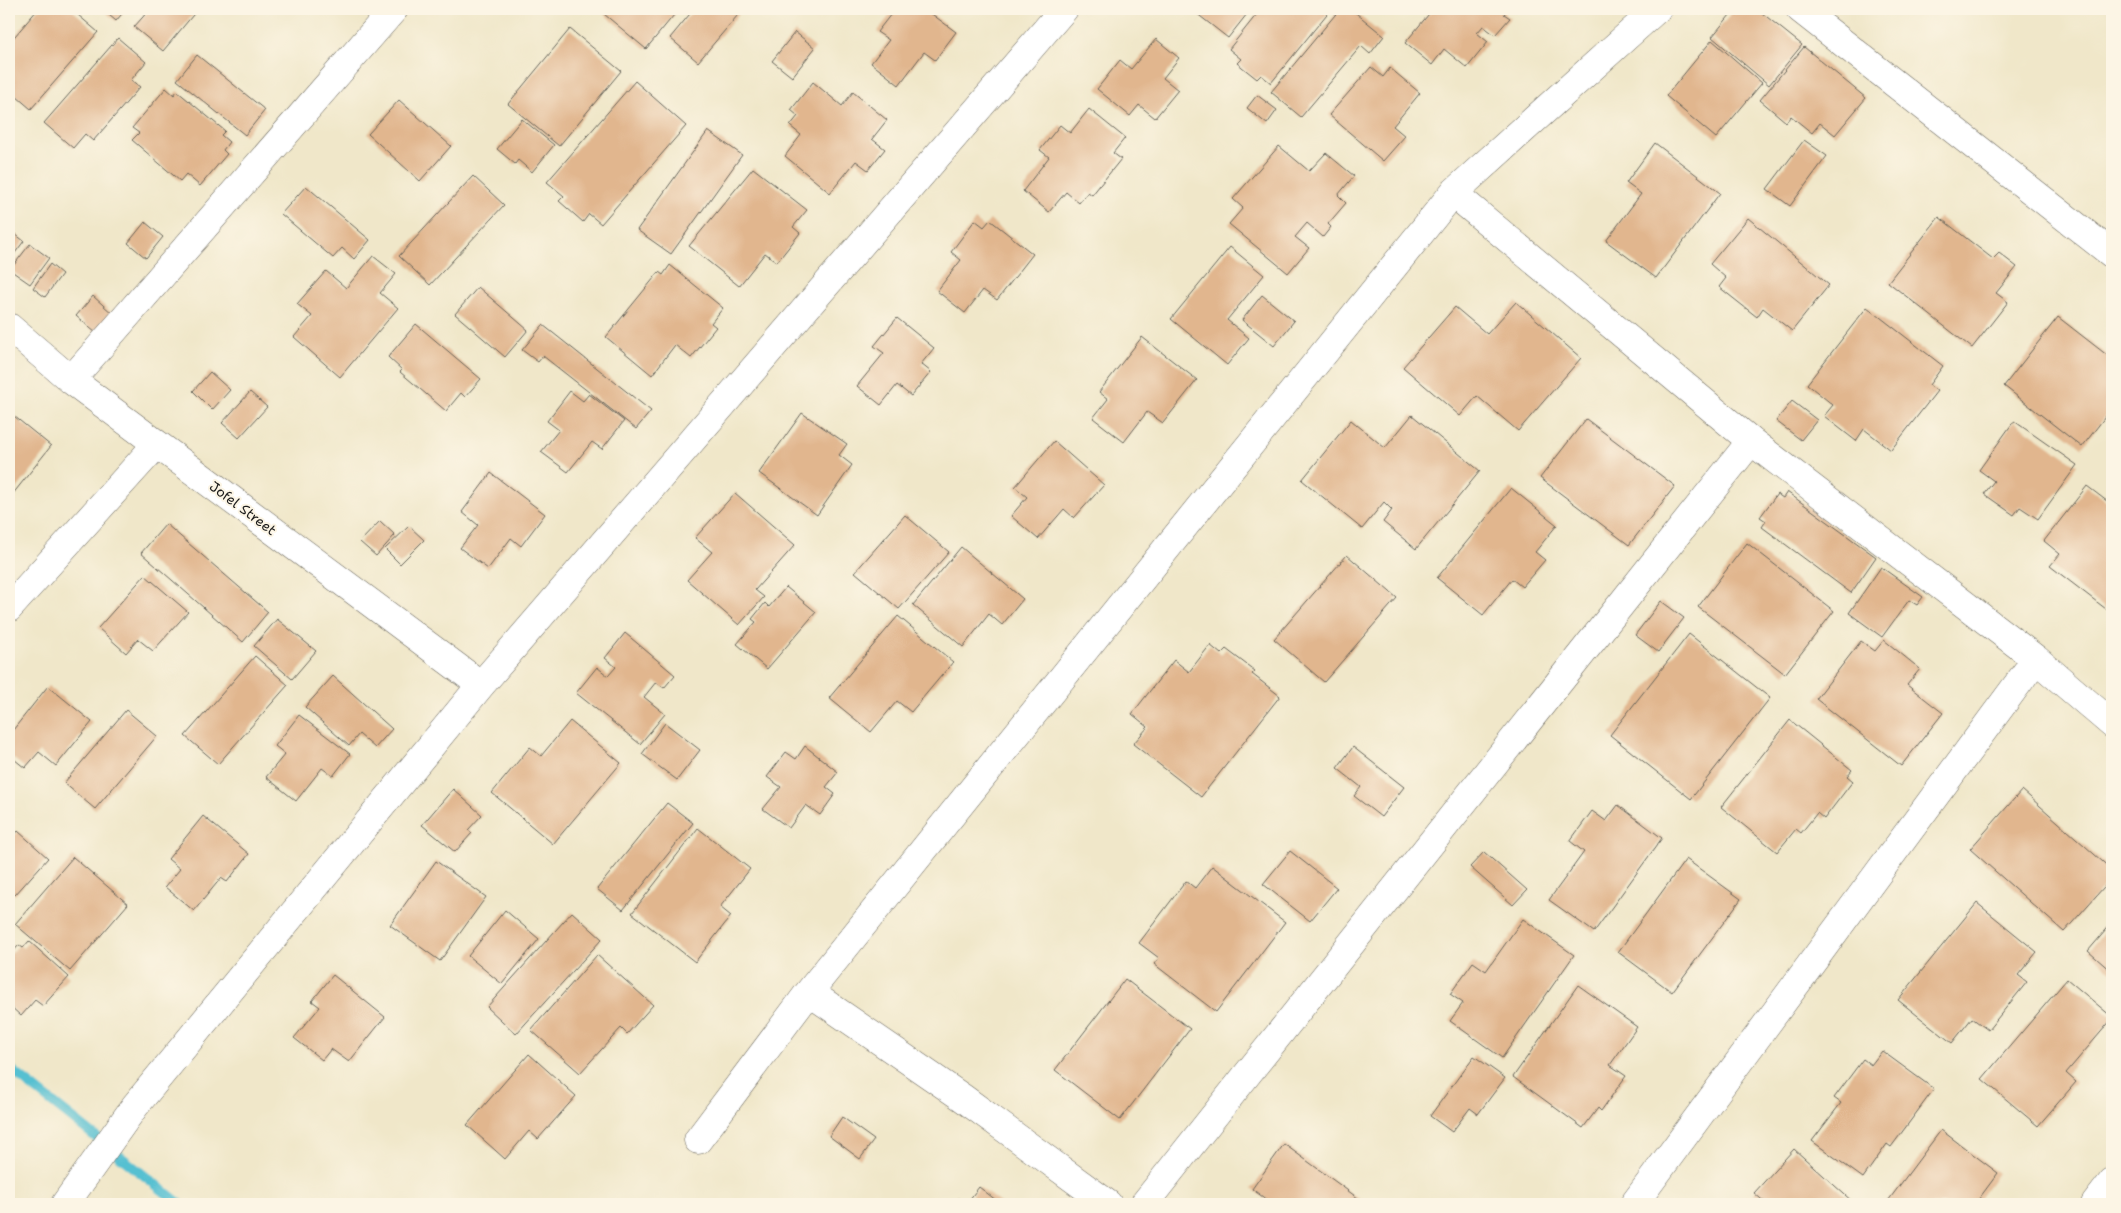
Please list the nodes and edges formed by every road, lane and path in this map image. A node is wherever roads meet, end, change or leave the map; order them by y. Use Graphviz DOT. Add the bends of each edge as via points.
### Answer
graph roads {
  1 [pos="394,9"];
  2 [pos="1064,9"];
  3 [pos="1657,9"];
  4 [pos="1800,9"];
  5 [pos="1453,193"];
  6 [pos="2112,254"];
  7 [pos="9,327"];
  8 [pos="71,380"];
  9 [pos="1751,440"];
  10 [pos="157,444"];
  11 [pos="9,608"];
  12 [pos="2036,659"];
  13 [pos="481,685"];
  14 [pos="2112,724"];
  15 [pos="809,992"];
  16 [pos="698,1140"];
  17 [pos="2112,1182"];
  18 [pos="65,1204"];
  19 [pos="1108,1204"];
  20 [pos="1144,1204"];
  21 [pos="1634,1204"];
  22 [pos="2095,1204"];
  1 -- 8 [label="street"];
  2 -- 13 [label="street"];
  3 -- 5 [label="street"];
  4 -- 6 [label="street"];
  5 -- 9 [label="street"];
  5 -- 15 [label="street"];
  7 -- 8 [label="street, Jofel Street"];
  8 -- 10 [label="street, Jofel Street"];
  9 -- 12 [label="street"];
  9 -- 20 [label="street"];
  10 -- 11 [label="street"];
  10 -- 13 [label="street, Jofel Street"];
  12 -- 14 [label="street"];
  12 -- 21 [label="street"];
  13 -- 18 [label="street" via="135,1106"];
  15 -- 16 [label="street"];
  15 -- 19 [label="street" via="963,1098"];
  17 -- 22 [label="street"];
}
